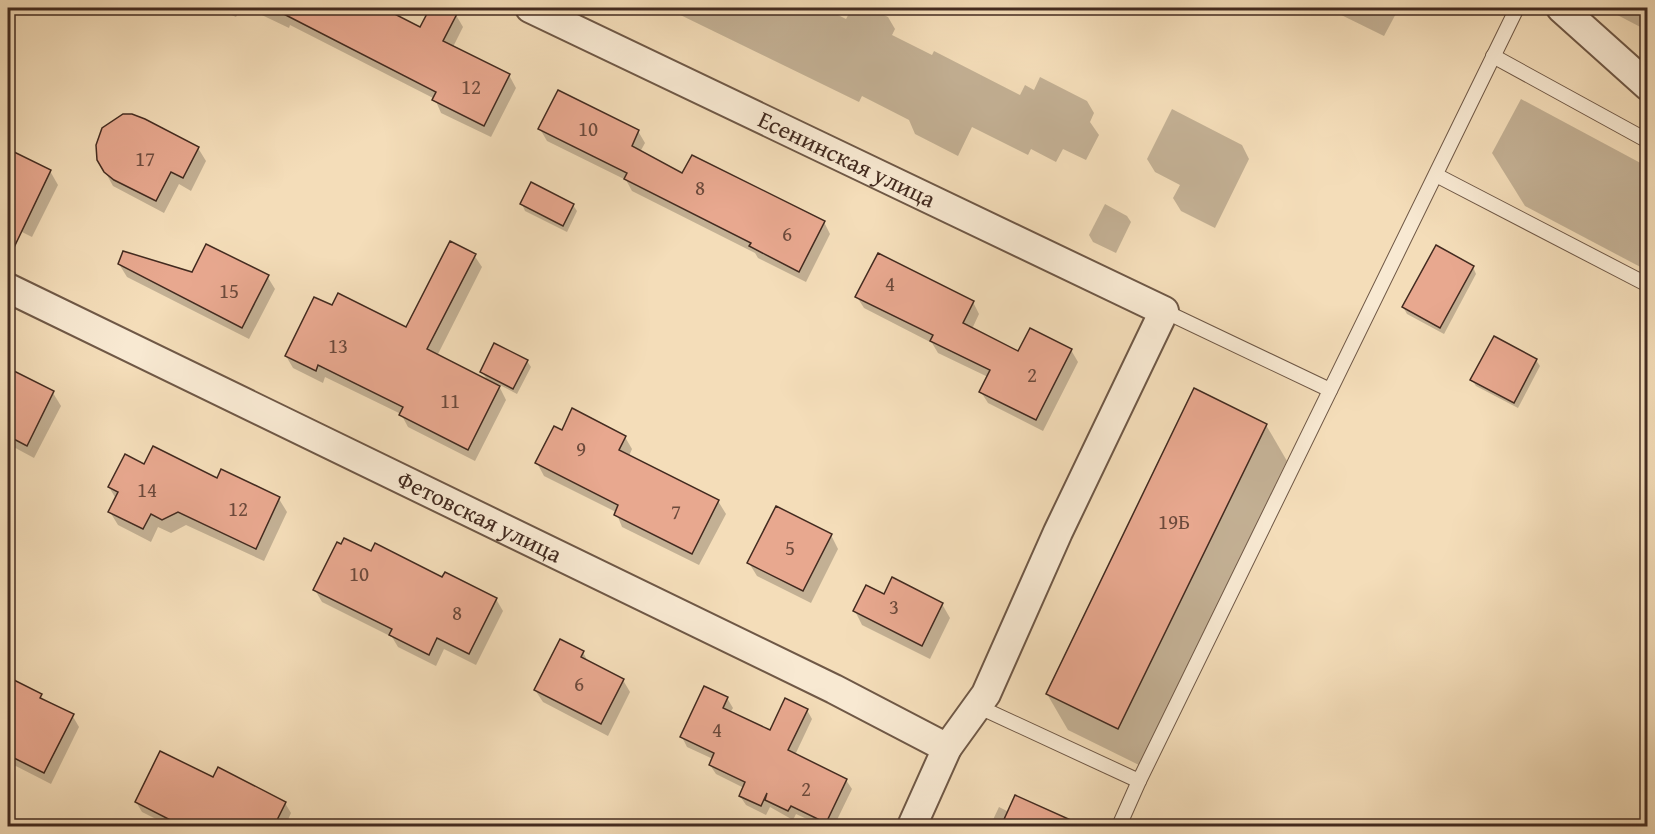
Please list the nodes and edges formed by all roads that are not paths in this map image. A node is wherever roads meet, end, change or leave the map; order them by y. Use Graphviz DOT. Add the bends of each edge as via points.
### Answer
graph roads {
  1 [pos="530,8"];
  2 [pos="1517,8"];
  3 [pos="1561,8"];
  4 [pos="1493,56"];
  5 [pos="1647,86"];
  6 [pos="1647,141"];
  7 [pos="1436,175"];
  8 [pos="1647,285"];
  9 [pos="8,288"];
  10 [pos="1164,312"];
  11 [pos="1330,390"];
  12 [pos="978,706"];
  13 [pos="947,748"];
  14 [pos="1139,781"];
  15 [pos="912,826"];
  16 [pos="1119,826"];
  1 -- 10 [label="street, Есенинская улица"];
  2 -- 4 [label="lane"];
  3 -- 5 [label="street"];
  4 -- 6 [label="lane"];
  4 -- 7 [label="lane"];
  7 -- 8 [label="lane"];
  7 -- 11 [label="lane"];
  9 -- 13 [label="street, Фетовская улица" via="824,684"];
  10 -- 11 [label="lane"];
  10 -- 12 [label="street"];
  11 -- 14 [label="lane"];
  12 -- 13 [label="street"];
  12 -- 14 [label="lane"];
  13 -- 15 [label="street"];
  14 -- 16 [label="lane"];
}
